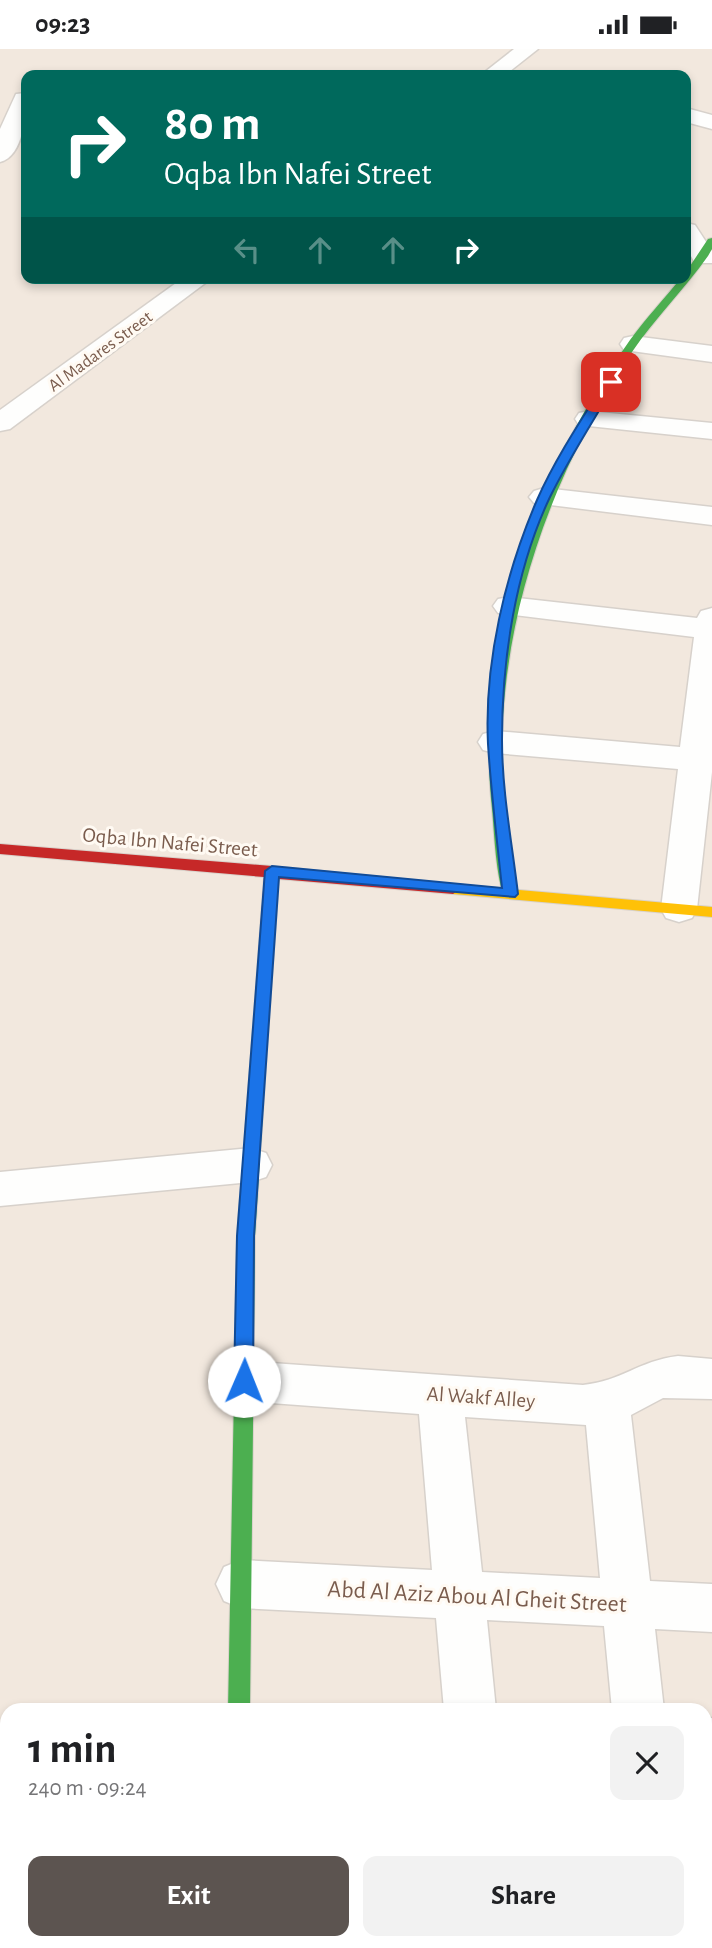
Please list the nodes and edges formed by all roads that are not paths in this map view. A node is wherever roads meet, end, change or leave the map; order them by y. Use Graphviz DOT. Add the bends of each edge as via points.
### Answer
graph roads {
  1 [pos="528,49"];
  2 [pos="498,70"];
  3 [pos="21,106"];
  4 [pos="691,116"];
  5 [pos="712,122"];
  6 [pos="0,155"];
  7 [pos="691,241"];
  8 [pos="701,262"];
  9 [pos="192,284"];
  10 [pos="683,284"];
  11 [pos="633,344"];
  12 [pos="712,353"];
  13 [pos="589,419"];
  14 [pos="0,423"];
  15 [pos="712,431"];
  16 [pos="544,498"];
  17 [pos="712,516"];
  18 [pos="509,606"];
  19 [pos="712,625"];
  20 [pos="495,742"];
  21 [pos="704,760"];
  22 [pos="0,849"];
  23 [pos="272,871"];
  24 [pos="510,894"];
  25 [pos="679,909"];
  26 [pos="712,912"];
  27 [pos="251,1165"];
  28 [pos="0,1189"];
  29 [pos="712,1379"];
  30 [pos="244,1381"];
  31 [pos="440,1394"];
  32 [pos="607,1403"];
  33 [pos="241,1584"];
  34 [pos="459,1595"];
  35 [pos="627,1604"];
  36 [pos="712,1608"];
  37 [pos="239,1703"];
  38 [pos="469,1703"];
  39 [pos="637,1703"];
  1 -- 2 [label="street"];
  3 -- 6 [label="street"];
  4 -- 5 [label="street"];
  7 -- 8 [label="street"];
  9 -- 14 [label="street, Al Madares Street"];
  10 -- 11 [label="street"];
  11 -- 12 [label="street"];
  11 -- 13 [label="street"];
  13 -- 15 [label="street"];
  13 -- 16 [label="street"];
  16 -- 17 [label="street"];
  16 -- 18 [label="street"];
  18 -- 19 [label="street"];
  18 -- 20 [label="street"];
  19 -- 21 [label="street"];
  20 -- 21 [label="street"];
  20 -- 24 [label="street"];
  21 -- 25 [label="street"];
  22 -- 23 [label="street, Oqba Ibn Nafei Street"];
  23 -- 24 [label="street, Oqba Ibn Nafei Street"];
  23 -- 27 [label="street"];
  24 -- 25 [label="street, Oqba Ibn Nafei Street"];
  25 -- 26 [label="street, Oqba Ibn Nafei Street"];
  27 -- 28 [label="street"];
  27 -- 30 [label="street"];
  29 -- 32 [label="street, Al Wakf Alley" via="678,1375 654,1379"];
  30 -- 31 [label="street, Al Wakf Alley"];
  30 -- 33 [label="street"];
  31 -- 32 [label="street, Al Wakf Alley"];
  31 -- 34 [label="street"];
  32 -- 35 [label="street"];
  33 -- 34 [label="street, Abd Al Aziz Abou Al Gheit Street"];
  33 -- 37 [label="street"];
  34 -- 35 [label="street, Abd Al Aziz Abou Al Gheit Street"];
  34 -- 38 [label="street"];
  35 -- 36 [label="street, Abd Al Aziz Abou Al Gheit Street"];
  35 -- 39 [label="street"];
}
